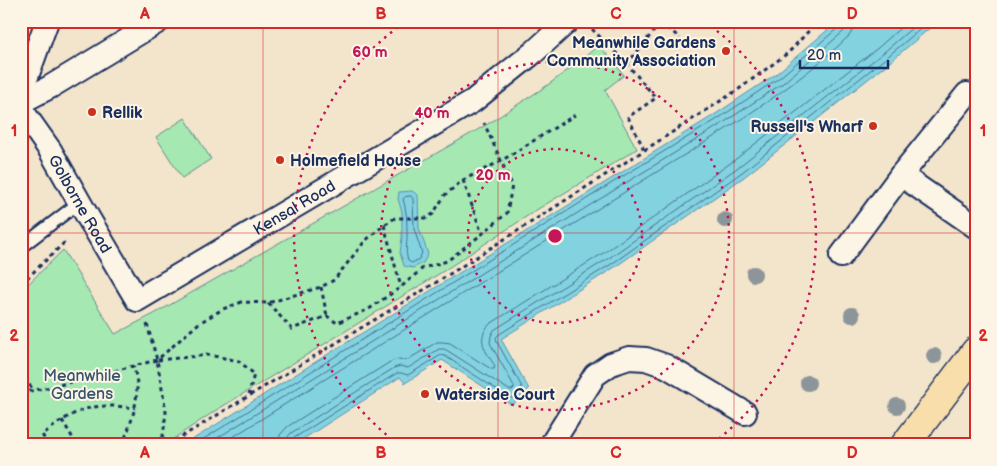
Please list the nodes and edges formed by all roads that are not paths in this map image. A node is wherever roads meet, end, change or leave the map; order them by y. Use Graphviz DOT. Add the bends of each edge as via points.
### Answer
graph roads {
  1 [pos="47,21"];
  2 [pos="159,21"];
  3 [pos="568,21"];
  4 [pos="32,59"];
  5 [pos="50,87"];
  6 [pos="21,93"];
  7 [pos="967,94"];
  8 [pos="21,102"];
  9 [pos="21,109"];
  10 [pos="901,175"];
  11 [pos="84,211"];
  12 [pos="976,227"];
  13 [pos="21,247"];
  14 [pos="842,256"];
  15 [pos="137,300"];
  16 [pos="976,352"];
  17 [pos="744,413"];
  18 [pos="551,445"];
  19 [pos="905,445"];
  1 -- 4 [label="street"];
  2 -- 5 [label="street"];
  3 -- 15 [label="street, Kensal Road" via="473,101"];
  4 -- 5 [label="street"];
  4 -- 6 [label="street"];
  5 -- 8 [label="street"];
  7 -- 10 [label="street"];
  9 -- 11 [label="street, Golborne Road" via="50,150"];
  10 -- 12 [label="street"];
  10 -- 14 [label="street"];
  11 -- 13 [label="lane"];
  11 -- 15 [label="street, Golborne Road"];
  16 -- 19 [label="main road"];
  17 -- 18 [label="street" via="666,366 646,359 629,358 610,364 595,375"];
}
